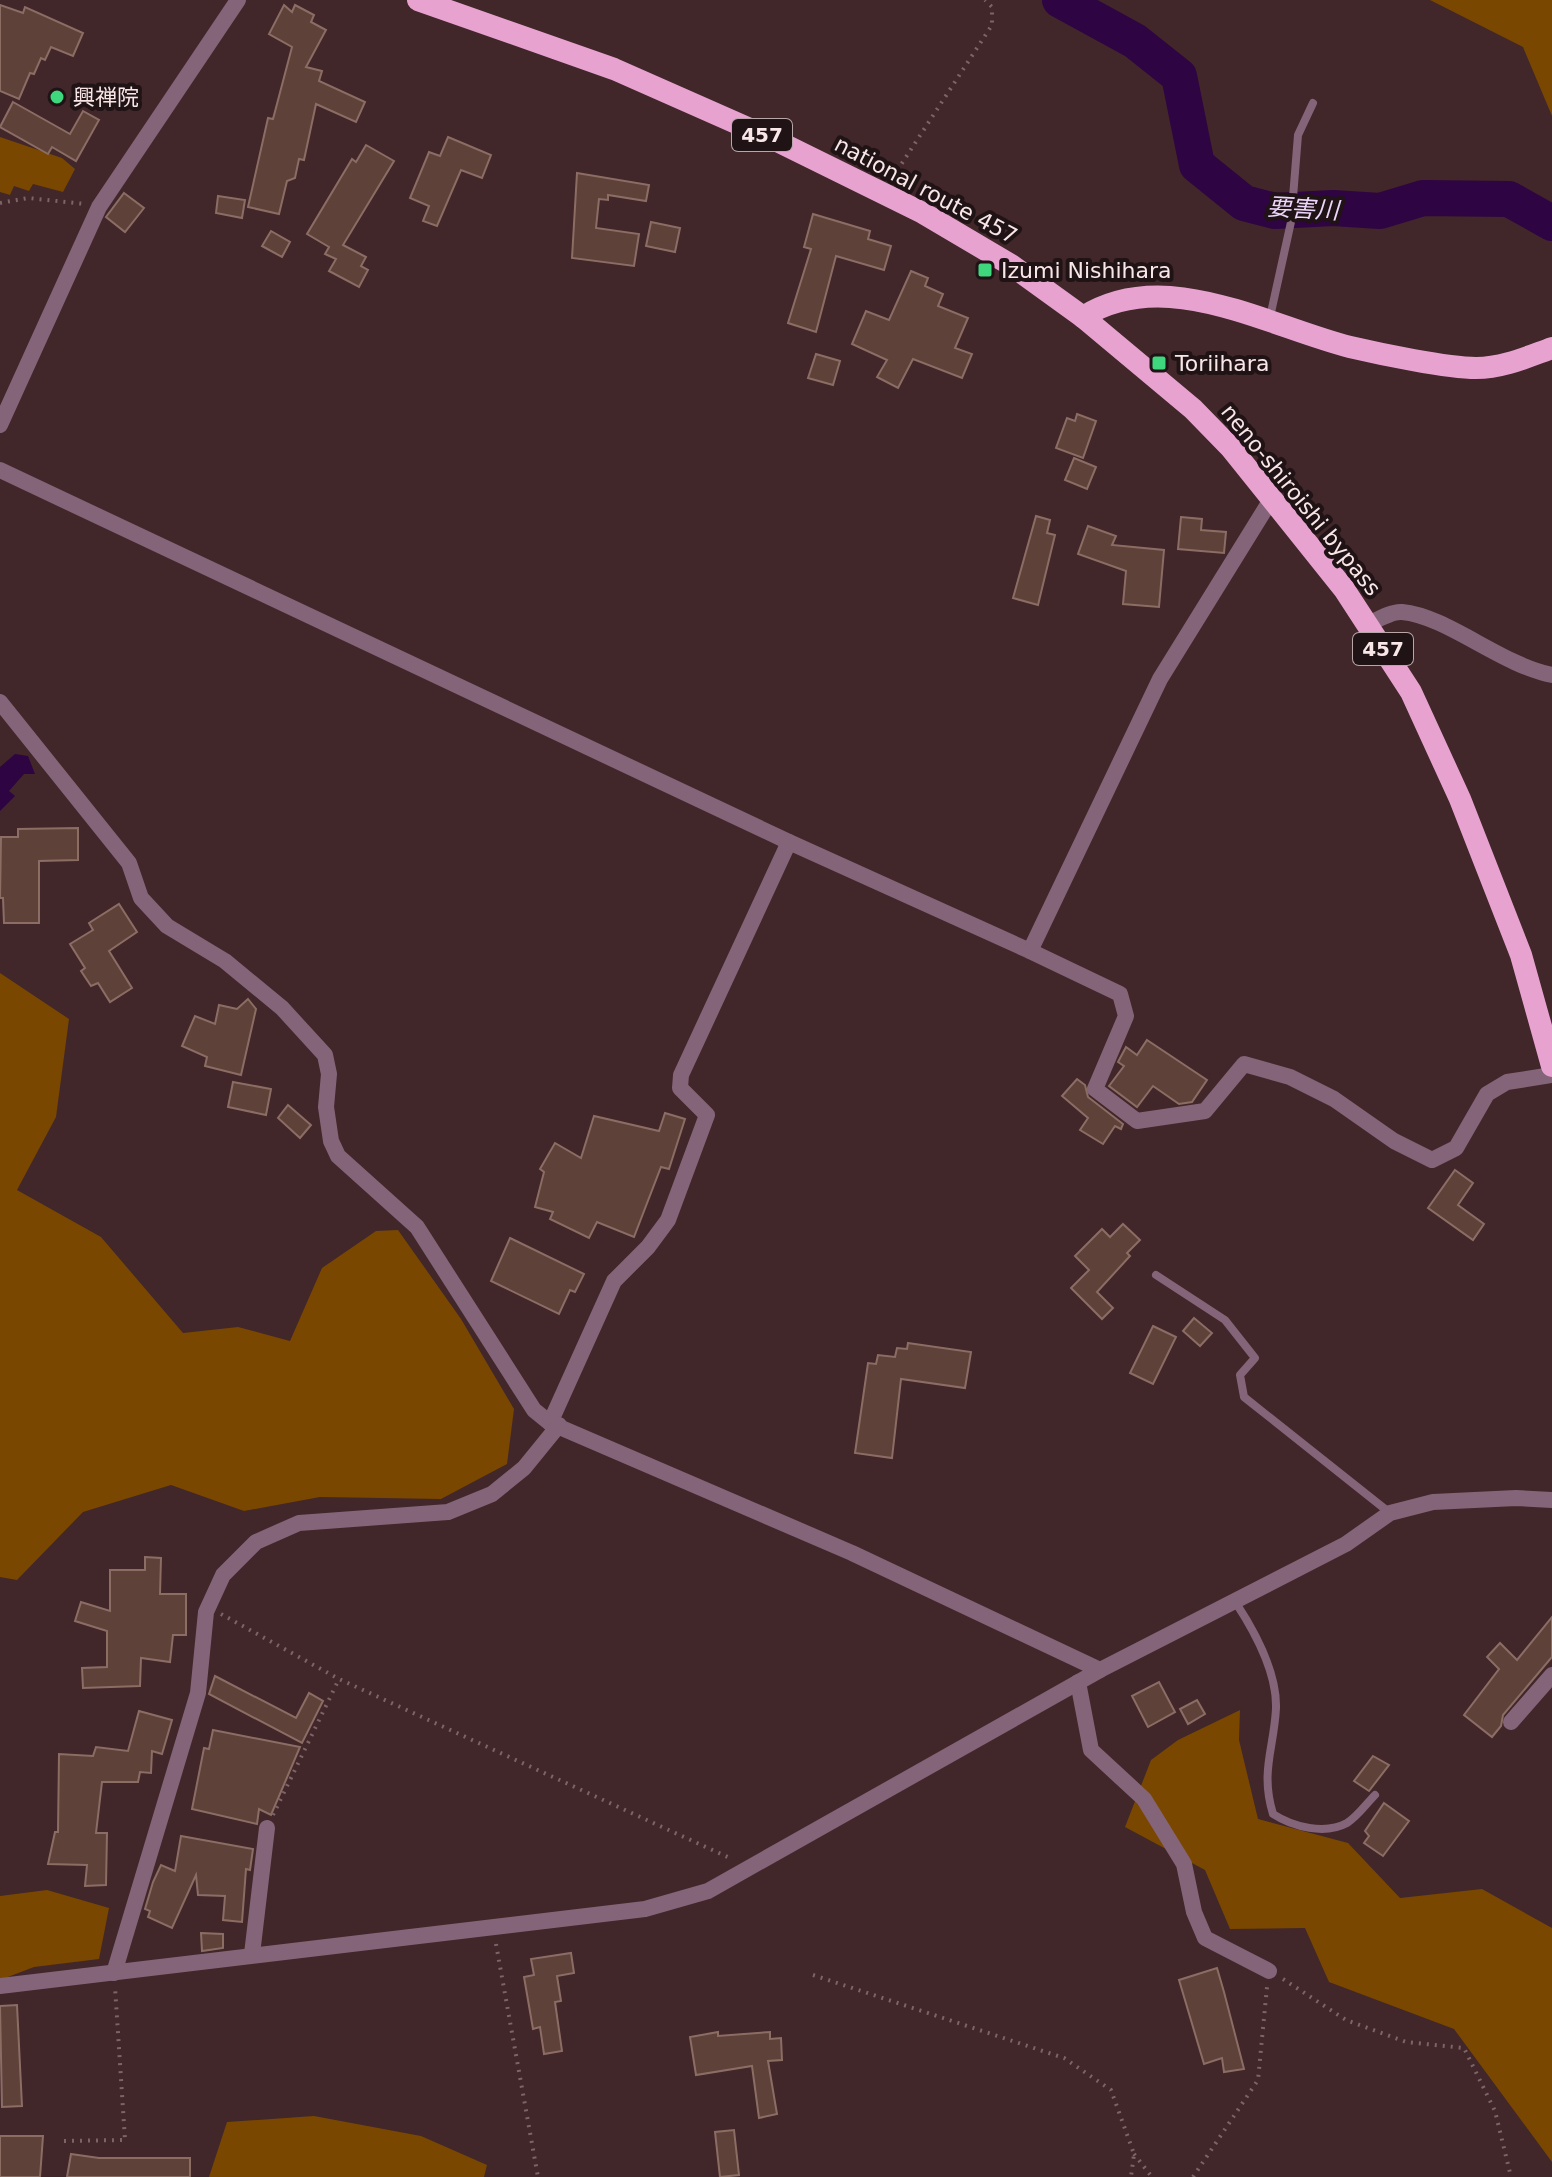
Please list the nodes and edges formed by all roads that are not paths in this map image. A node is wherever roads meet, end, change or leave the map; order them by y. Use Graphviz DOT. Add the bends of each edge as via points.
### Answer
graph roads {
  1 [pos="238,0"];
  2 [pos="418,0"];
  3 [pos="1313,103"];
  4 [pos="1083,317"];
  5 [pos="1269,322"];
  6 [pos="1552,348"];
  7 [pos="0,425"];
  8 [pos="0,470"];
  9 [pos="1272,498"];
  10 [pos="1367,625"];
  11 [pos="1552,675"];
  12 [pos="0,702"];
  13 [pos="789,842"];
  14 [pos="1030,951"];
  15 [pos="1552,1066"];
  16 [pos="1552,1075"];
  17 [pos="1156,1275"];
  18 [pos="554,1424"];
  19 [pos="1552,1500"];
  20 [pos="1390,1513"];
  21 [pos="1236,1603"];
  22 [pos="1100,1670"];
  23 [pos="1552,1675"];
  24 [pos="1078,1682"];
  25 [pos="1511,1722"];
  26 [pos="1375,1795"];
  27 [pos="267,1828"];
  28 [pos="252,1954"];
  29 [pos="1269,1971"];
  30 [pos="114,1973"];
  31 [pos="0,1986"];
  1 -- 7 [label="street" via="99,207"];
  2 -- 4 [label="highway, national route 457 / 457" via="614,69 775,140 958,232"];
  3 -- 5 [label="lane" via="1298,135 1291,222"];
  4 -- 5 [label="highway" via="1103,304 1169,298 1204,302"];
  4 -- 9 [label="highway, neno-shiroishi bypass / 457" via="1193,409"];
  5 -- 6 [label="highway" via="1352,347 1475,368 1507,365"];
  8 -- 13 [label="street"];
  9 -- 10 [label="highway, neno-shiroishi bypass / 457"];
  9 -- 14 [label="street" via="1160,679"];
  10 -- 11 [label="street" via="1399,611 1423,617 1529,670"];
  10 -- 15 [label="highway, neno-shiroishi bypass / 457" via="1411,692 1460,799 1521,955"];
  12 -- 18 [label="street" via="129,863 141,898 167,926 225,961 271,998 325,1055 326,1107 338,1156 417,1227 520,1391"];
  13 -- 14 [label="street"];
  13 -- 18 [label="street" via="681,1075 680,1088 707,1115 668,1220 614,1281"];
  14 -- 16 [label="street" via="1120,994 1126,1016 1095,1089 1137,1121 1205,1111 1244,1064 1323,1093 1432,1160 1456,1148 1487,1094 1507,1082"];
  17 -- 20 [label="lane" via="1225,1320 1255,1358 1240,1375 1244,1397"];
  18 -- 22 [label="street" via="852,1553"];
  18 -- 30 [label="street" via="524,1468 492,1494 448,1512 299,1523 256,1542 223,1575 208,1607 198,1693"];
  19 -- 20 [label="street" via="1433,1502"];
  20 -- 21 [label="street" via="1346,1544"];
  21 -- 22 [label="street"];
  21 -- 26 [label="lane" via="1260,1639 1276,1706 1266,1790 1273,1814 1304,1827 1329,1827 1348,1822"];
  22 -- 24 [label="street"];
  23 -- 25 [label="street"];
  24 -- 28 [label="street" via="708,1891 645,1909"];
  24 -- 29 [label="street" via="1091,1750 1144,1799 1184,1864 1205,1938"];
  27 -- 28 [label="street"];
  28 -- 30 [label="street"];
  30 -- 31 [label="street"];
}
